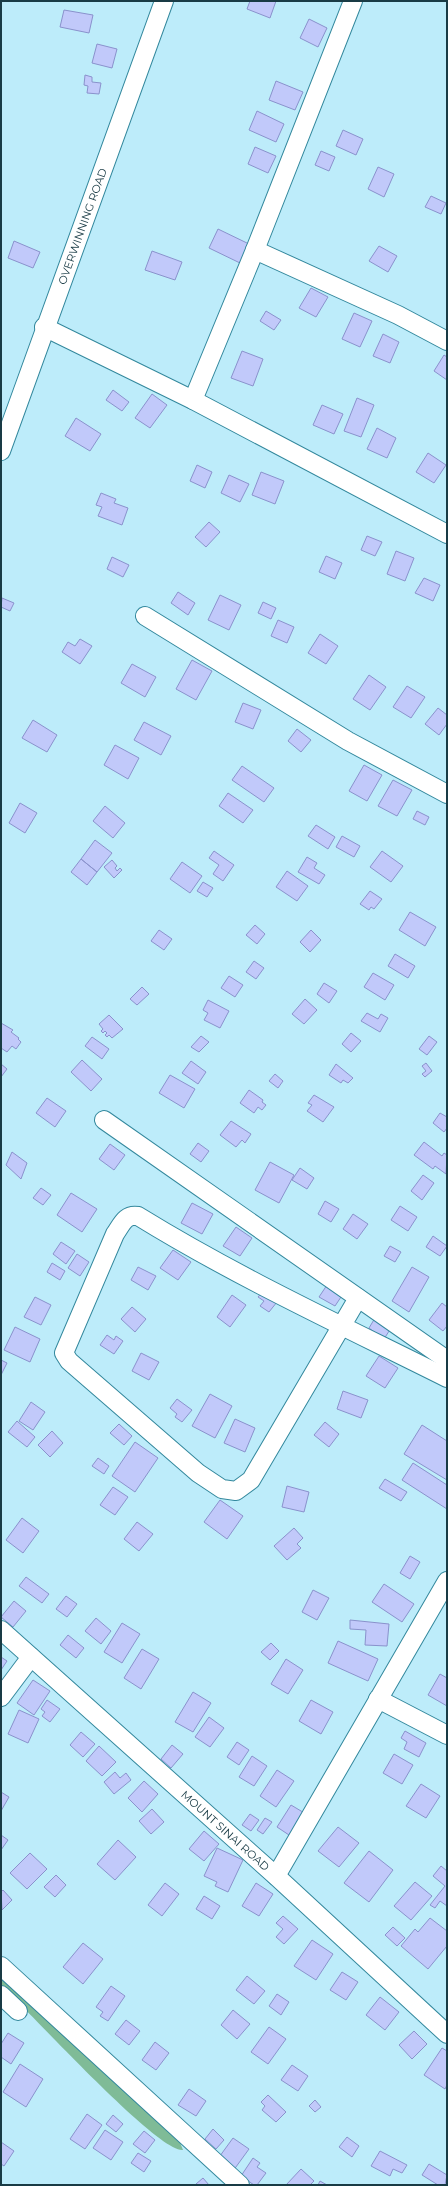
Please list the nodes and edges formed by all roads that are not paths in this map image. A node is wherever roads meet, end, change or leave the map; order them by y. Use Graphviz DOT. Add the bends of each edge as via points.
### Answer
graph roads {
  1 [pos="164,1"];
  2 [pos="353,1"];
  3 [pos="255,250"];
  4 [pos="44,327"];
  5 [pos="447,341"];
  6 [pos="193,400"];
  7 [pos="1,451"];
  8 [pos="447,534"];
  9 [pos="145,616"];
  10 [pos="447,794"];
  11 [pos="104,1120"];
  12 [pos="358,1298"];
  13 [pos="342,1325"];
  14 [pos="447,1360"];
  15 [pos="447,1378"];
  16 [pos="447,1581"];
  17 [pos="1,1630"];
  18 [pos="31,1657"];
  19 [pos="1,1697"];
  20 [pos="378,1699"];
  21 [pos="447,1735"];
  22 [pos="276,1876"];
  23 [pos="1,1966"];
  24 [pos="1,1995"];
  25 [pos="18,2011"];
  26 [pos="447,2034"];
  27 [pos="240,2185"];
  1 -- 4 [label="street, OVERWINNING ROAD"];
  2 -- 3 [label="street"];
  3 -- 5 [label="street" via="398,315"];
  3 -- 6 [label="street"];
  4 -- 6 [label="street"];
  4 -- 7 [label="street, OVERWINNING ROAD"];
  6 -- 8 [label="street"];
  9 -- 10 [label="street" via="348,741"];
  11 -- 12 [label="street"];
  12 -- 13 [label="street"];
  12 -- 14 [label="street"];
  13 -- 13 [label="street" via="251,1480 236,1491 222,1489 198,1473 69,1361 64,1353 115,1234 125,1218 132,1215 138,1216 190,1248"];
  13 -- 15 [label="street"];
  16 -- 20 [label="street"];
  17 -- 18 [label="street, MOUNT SINAI ROAD"];
  18 -- 19 [label="street"];
  18 -- 22 [label="street, MOUNT SINAI ROAD"];
  20 -- 21 [label="street"];
  20 -- 22 [label="street"];
  22 -- 26 [label="street, MOUNT SINAI ROAD"];
  23 -- 27 [label="street"];
  24 -- 25 [label="street"];
}
